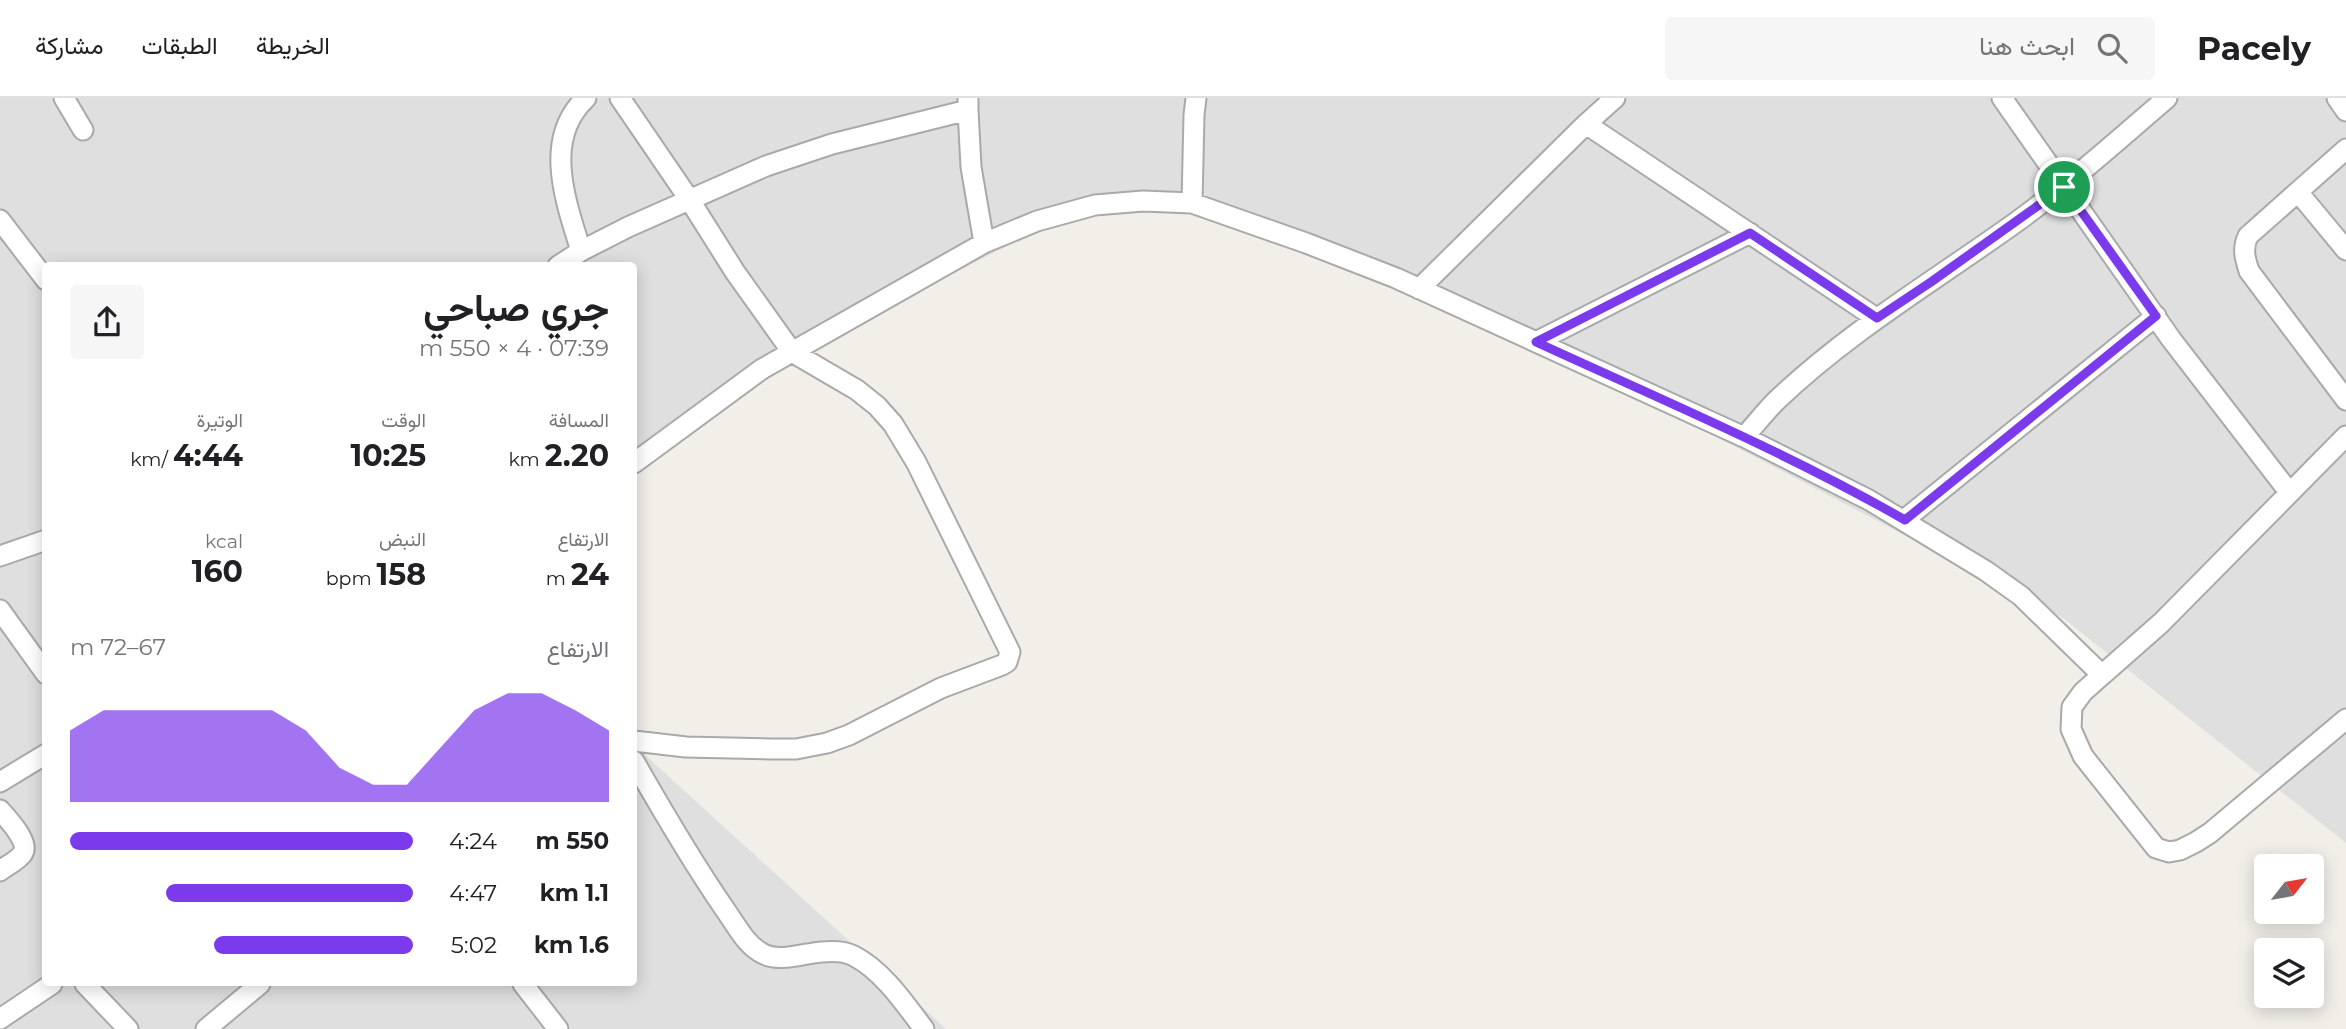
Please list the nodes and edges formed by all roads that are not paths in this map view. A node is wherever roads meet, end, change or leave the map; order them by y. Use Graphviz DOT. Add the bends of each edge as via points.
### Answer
graph roads {
  1 [pos="64,98"];
  2 [pos="586,98"];
  3 [pos="620,98"];
  4 [pos="1196,98"];
  5 [pos="1615,98"];
  6 [pos="2001,98"];
  7 [pos="2167,98"];
  8 [pos="2337,98"];
  9 [pos="968,104"];
  10 [pos="2346,111"];
  11 [pos="1586,124"];
  12 [pos="83,130"];
  13 [pos="2346,149"];
  14 [pos="2064,187"];
  15 [pos="2298,191"];
  16 [pos="690,199"];
  17 [pos="1192,203"];
  18 [pos="0,219"];
  19 [pos="1750,233"];
  20 [pos="984,243"];
  21 [pos="2346,250"];
  22 [pos="581,251"];
  23 [pos="564,262"];
  24 [pos="42,275"];
  25 [pos="1419,289"];
  26 [pos="2156,316"];
  27 [pos="1877,318"];
  28 [pos="1536,342"];
  29 [pos="792,352"];
  30 [pos="2346,400"];
  31 [pos="2346,436"];
  32 [pos="1744,437"];
  33 [pos="637,461"];
  34 [pos="2290,492"];
  35 [pos="1905,520"];
  36 [pos="42,541"];
  37 [pos="0,556"];
  38 [pos="0,610"];
  39 [pos="42,668"];
  40 [pos="2102,675"];
  41 [pos="2346,719"];
  42 [pos="637,741"];
  43 [pos="42,756"];
  44 [pos="637,766"];
  45 [pos="0,782"];
  46 [pos="0,810"];
  47 [pos="0,871"];
  48 [pos="49,986"];
  49 [pos="87,986"];
  50 [pos="258,986"];
  51 [pos="525,986"];
  52 [pos="0,1019"];
  53 [pos="128,1029"];
  54 [pos="206,1029"];
  55 [pos="558,1029"];
  56 [pos="924,1029"];
  1 -- 12 [label="street"];
  2 -- 22 [label="street" via="568,123 561,169"];
  3 -- 16 [label="street"];
  4 -- 17 [label="street"];
  5 -- 11 [label="street"];
  6 -- 14 [label="street"];
  7 -- 14 [label="street"];
  8 -- 10 [label="street"];
  9 -- 16 [label="street" via="766,166"];
  9 -- 20 [label="street" via="971,167"];
  11 -- 19 [label="street"];
  11 -- 25 [label="street"];
  13 -- 15 [label="street"];
  14 -- 26 [label="street"];
  14 -- 27 [label="street"];
  15 -- 21 [label="street"];
  15 -- 30 [label="street" via="2248,236 2244,256 2249,271"];
  16 -- 22 [label="street"];
  16 -- 29 [label="street"];
  17 -- 20 [label="street" via="1095,205 1037,220"];
  17 -- 25 [label="street"];
  18 -- 24 [label="street"];
  19 -- 27 [label="street"];
  19 -- 28 [label="street"];
  20 -- 29 [label="street"];
  22 -- 23 [label="street"];
  25 -- 28 [label="street"];
  26 -- 34 [label="street"];
  26 -- 35 [label="street"];
  27 -- 32 [label="street" via="1775,402"];
  28 -- 32 [label="street"];
  29 -- 33 [label="street"];
  29 -- 42 [label="street" via="857,390 893,424 916,461 1010,656 1002,665 827,743 771,749"];
  31 -- 34 [label="street"];
  32 -- 35 [label="street"];
  34 -- 40 [label="street" via="2161,623"];
  35 -- 40 [label="street" via="2021,597"];
  36 -- 37 [label="street"];
  38 -- 39 [label="street"];
  40 -- 41 [label="street" via="2072,707 2071,729 2083,756 2134,821 2156,848 2169,852 2210,833"];
  43 -- 45 [label="street"];
  44 -- 56 [label="street" via="748,943 770,957 830,952 854,956 896,993"];
  46 -- 47 [label="street" via="25,846 23,854"];
  48 -- 52 [label="street"];
  49 -- 53 [label="street"];
  50 -- 54 [label="street"];
  51 -- 55 [label="street"];
}
